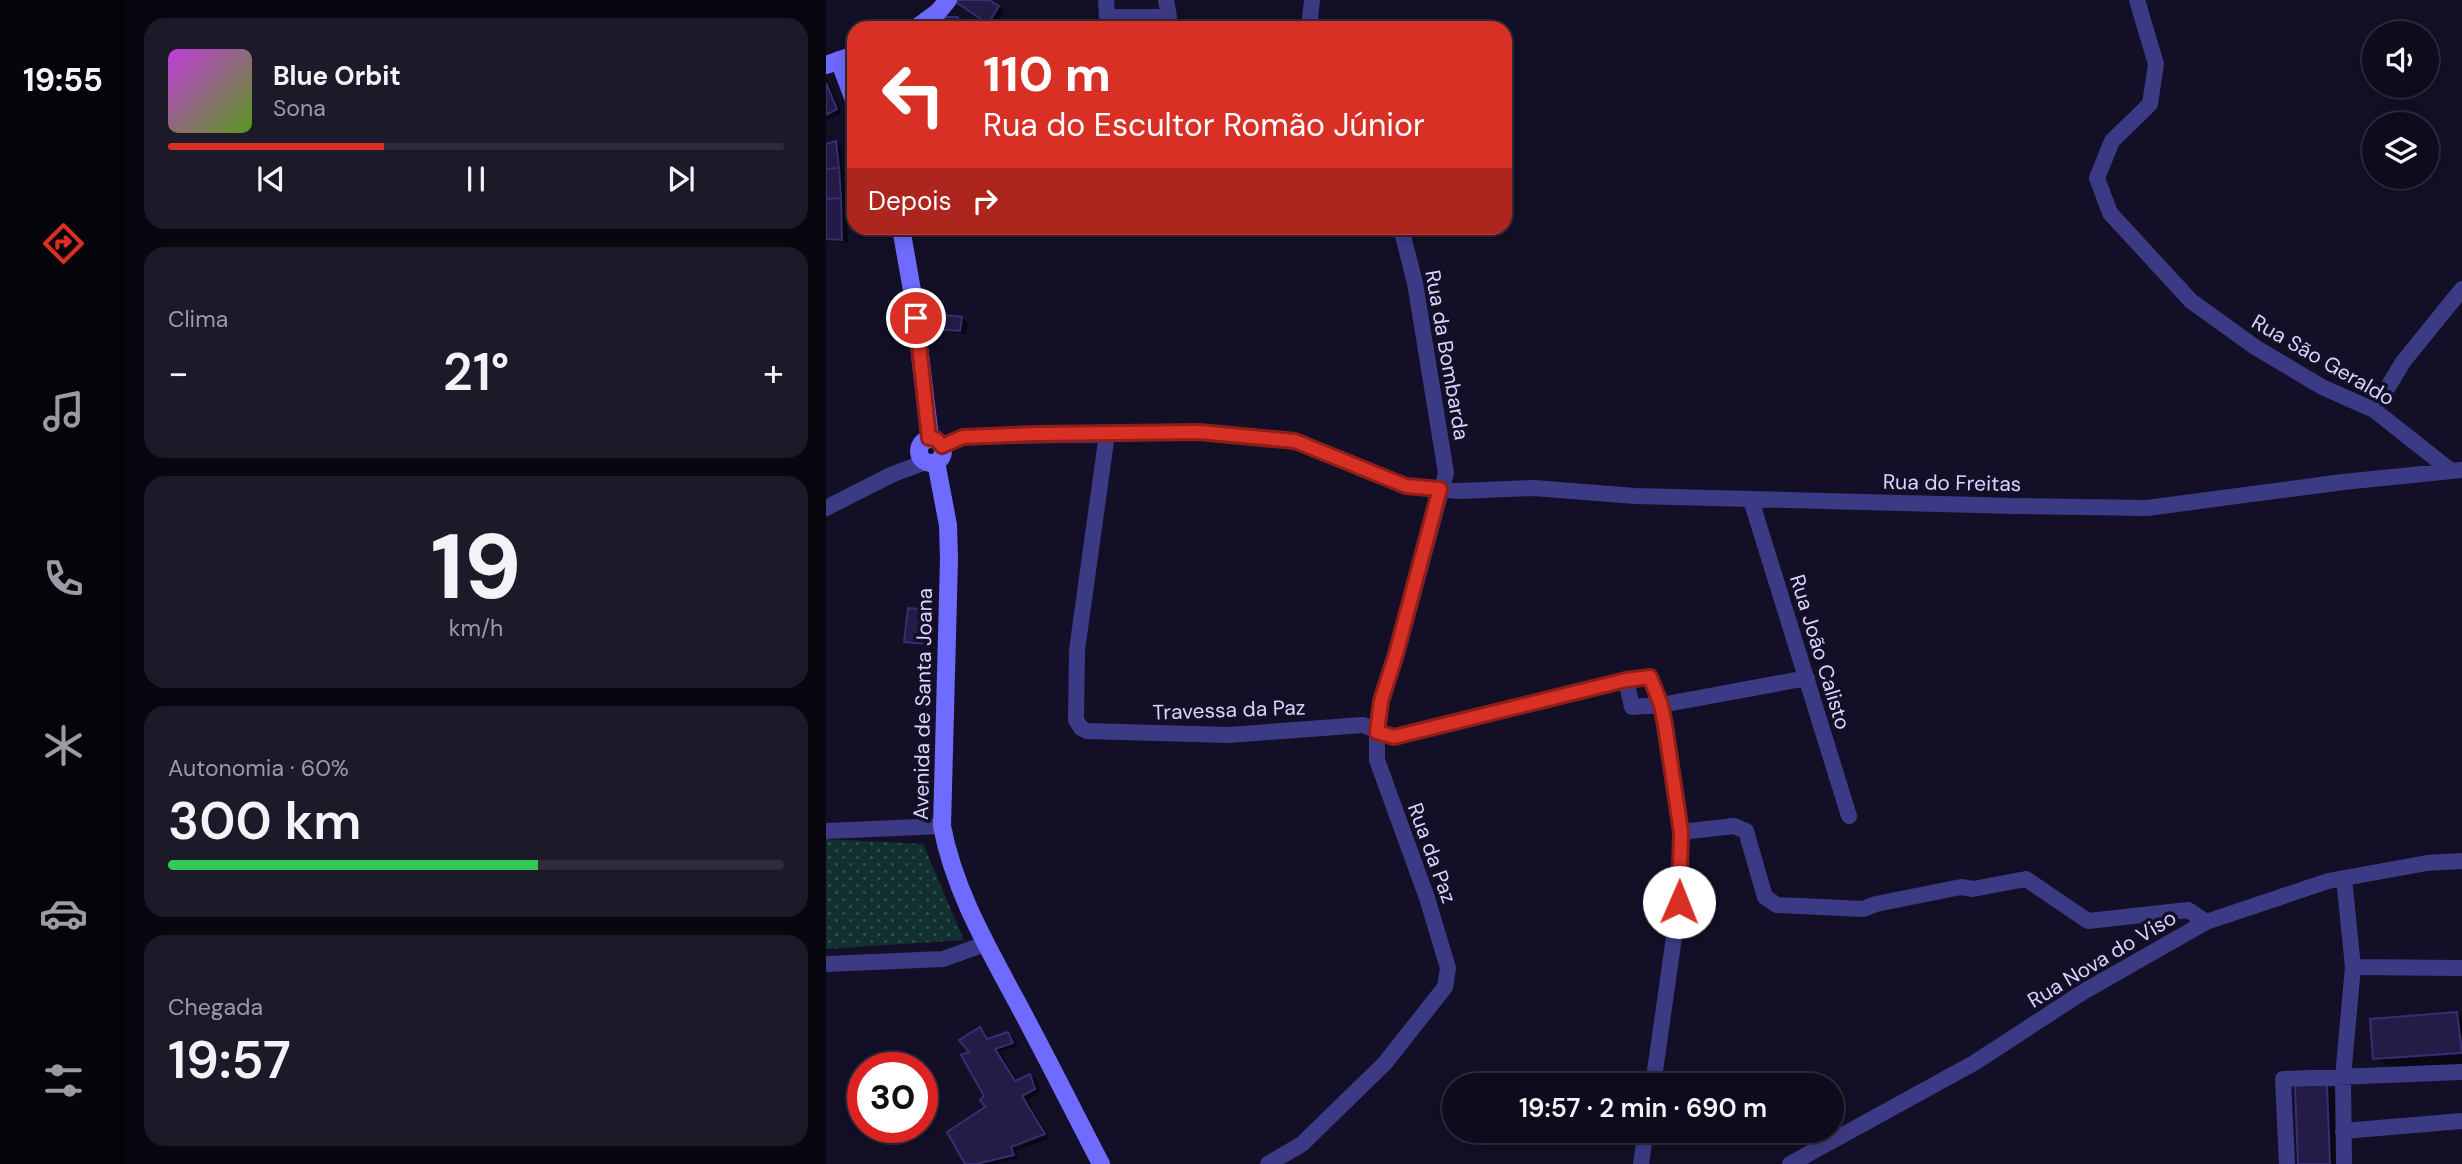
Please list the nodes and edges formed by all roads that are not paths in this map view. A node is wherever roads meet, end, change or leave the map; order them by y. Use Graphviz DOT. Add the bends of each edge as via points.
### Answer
graph roads {
  1 [pos="948,0"];
  2 [pos="1106,0"];
  3 [pos="1166,0"];
  4 [pos="1312,0"];
  5 [pos="2137,0"];
  6 [pos="926,21"];
  7 [pos="1310,21"];
  8 [pos="840,60"];
  9 [pos="847,80"];
  10 [pos="902,235"];
  11 [pos="1403,235"];
  12 [pos="2462,289"];
  13 [pos="2374,410"];
  14 [pos="1107,434"];
  15 [pos="933,452"];
  16 [pos="2456,470"];
  17 [pos="1440,489"];
  18 [pos="1751,499"];
  19 [pos="826,508"];
  20 [pos="1807,678"];
  21 [pos="1626,680"];
  22 [pos="1661,705"];
  23 [pos="1377,732"];
  24 [pos="1849,816"];
  25 [pos="942,826"];
  26 [pos="826,831"];
  27 [pos="1681,832"];
  28 [pos="2462,862"];
  29 [pos="2344,878"];
  30 [pos="2206,922"];
  31 [pos="985,944"];
  32 [pos="826,964"];
  33 [pos="2353,967"];
  34 [pos="2462,968"];
  35 [pos="2462,1072"];
  36 [pos="1655,1073"];
  37 [pos="2343,1077"];
  38 [pos="2462,1121"];
  39 [pos="2343,1131"];
  40 [pos="1644,1143"];
  41 [pos="1101,1164"];
  42 [pos="1268,1164"];
  43 [pos="1641,1164"];
  44 [pos="1790,1164"];
  45 [pos="2287,1164"];
  46 [pos="2344,1164"];
  1 -- 6 [label="street"];
  2 -- 3 [label="street" via="1107,17 1169,17"];
  4 -- 7 [label="street"];
  5 -- 13 [label="street, Rua São Geraldo" via="2156,64 2150,104 2112,141 2097,178 2110,213 2191,301 2322,387"];
  8 -- 9 [label="street"];
  10 -- 15 [label="street, Avenida de Santa Joana"];
  11 -- 17 [label="street, Rua da Bombarda" via="1446,473"];
  12 -- 13 [label="street" via="2403,362"];
  13 -- 16 [label="street, Rua São Geraldo"];
  14 -- 15 [label="street, Rua do Freitas" via="963,437"];
  14 -- 17 [label="street, Rua do Freitas" via="1199,432 1295,441 1406,486"];
  14 -- 23 [label="street, Travessa da Paz" via="1077,650 1076,720 1081,728 1227,735 1363,725"];
  15 -- 19 [label="street, Rua do Freitas"];
  15 -- 25 [label="street, Avenida de Santa Joana" via="948,525 949,559"];
  16 -- 18 [label="street, Rua do Freitas" via="2147,508"];
  17 -- 18 [label="street, Rua do Freitas" via="1534,488"];
  17 -- 23 [label="street, Rua da Paz" via="1381,701"];
  18 -- 20 [label="street, Rua João Calisto"];
  20 -- 22 [label="street"];
  20 -- 24 [label="street, Rua João Calisto"];
  21 -- 22 [label="street" via="1650,677"];
  21 -- 22 [label="street" via="1632,707"];
  21 -- 23 [label="street, Travessa da Paz" via="1394,737"];
  22 -- 27 [label="street"];
  23 -- 42 [label="street, Rua da Paz" via="1377,760 1448,968 1445,987 1385,1063 1302,1144"];
  25 -- 26 [label="street"];
  25 -- 31 [label="street, Avenida de Santa Joana" via="955,878"];
  27 -- 30 [label="street" via="1734,826 1746,831 1765,897 1777,905 1863,909 1961,887 2026,879 2088,921 2188,910"];
  27 -- 36 [label="street" via="1679,902"];
  28 -- 29 [label="street, Rua Nova do Viso" via="2427,863"];
  29 -- 30 [label="street, Rua Nova do Viso"];
  29 -- 33 [label="street"];
  30 -- 44 [label="street, Rua Nova do Viso" via="2082,992 1974,1063"];
  31 -- 32 [label="street" via="943,959"];
  31 -- 41 [label="street, Avenida de Santa Joana"];
  33 -- 34 [label="street"];
  33 -- 37 [label="street"];
  35 -- 37 [label="street"];
  37 -- 39 [label="street"];
  37 -- 45 [label="street" via="2283,1079"];
  38 -- 39 [label="street"];
  39 -- 46 [label="street"];
  40 -- 43 [label="street"];
}
